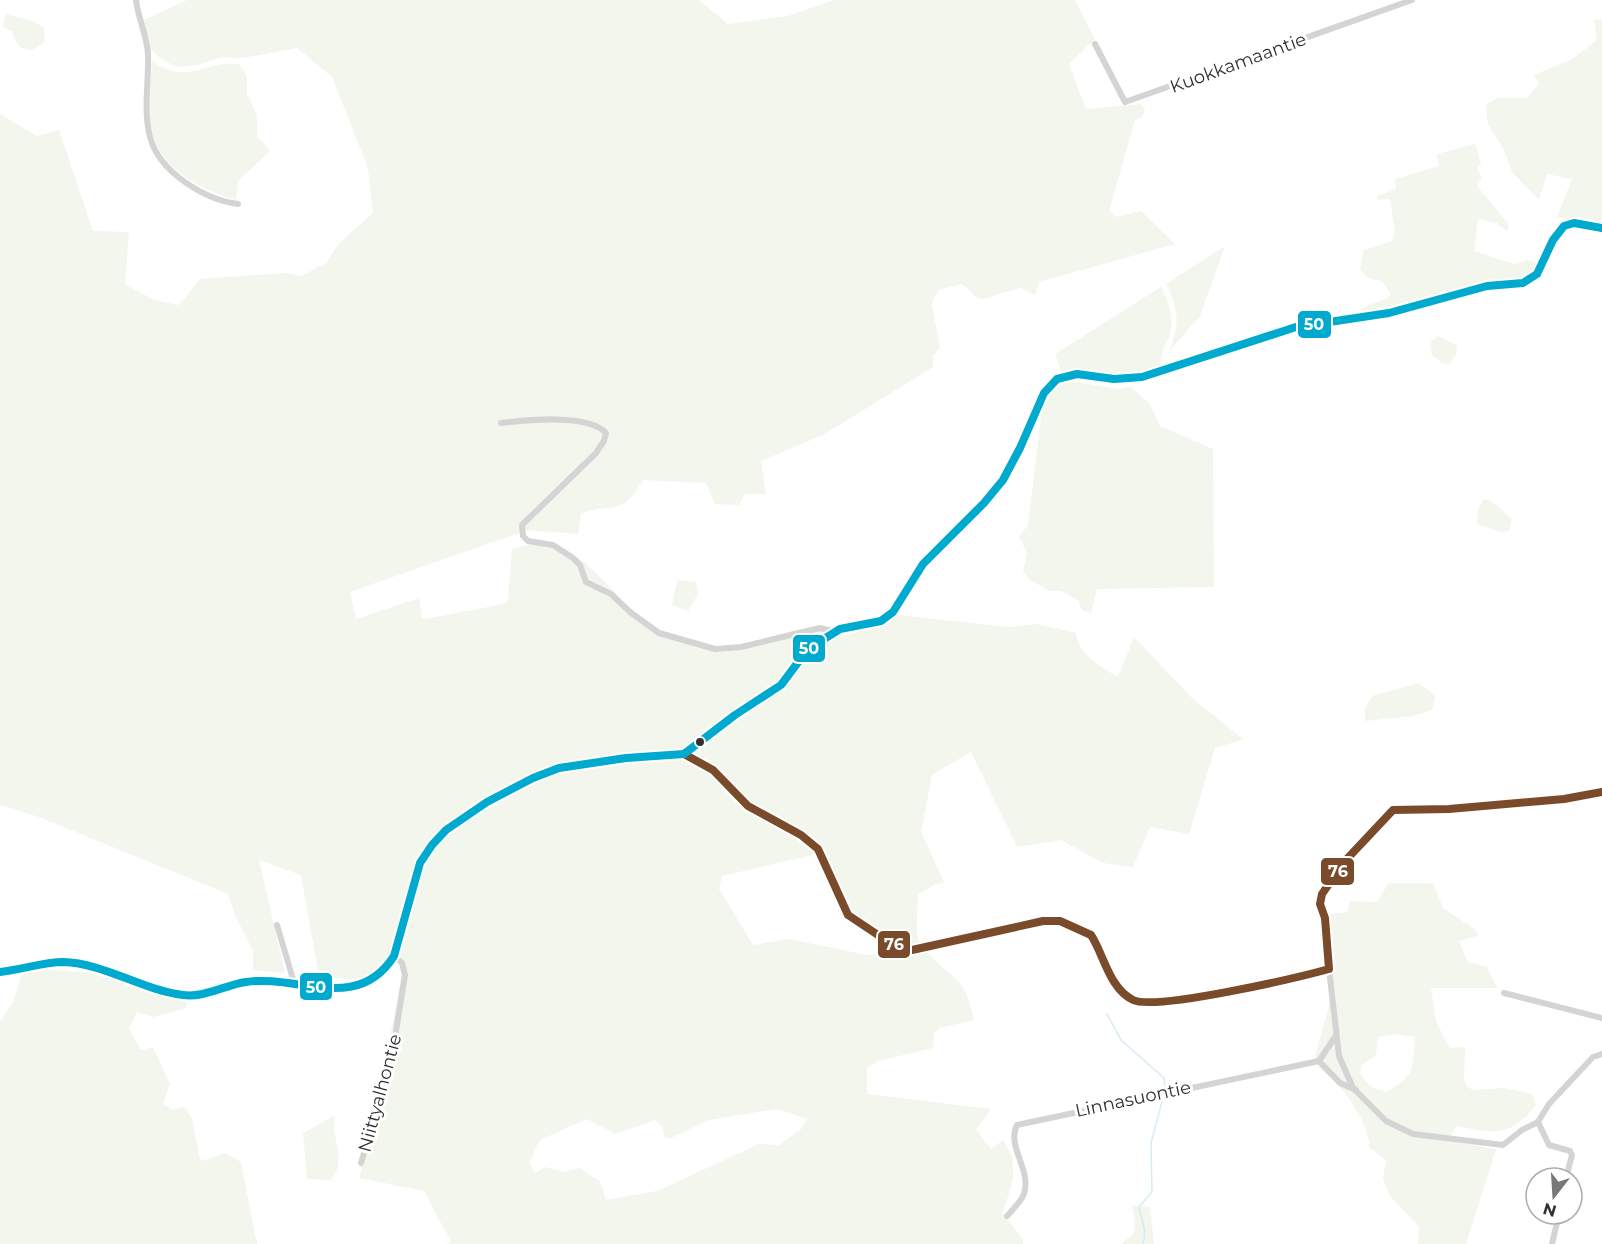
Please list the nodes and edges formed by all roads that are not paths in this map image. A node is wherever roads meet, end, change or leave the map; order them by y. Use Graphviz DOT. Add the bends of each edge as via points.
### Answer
graph roads {
  1 [pos="136,0"];
  2 [pos="1412,0"];
  3 [pos="1095,44"];
  4 [pos="238,204"];
  5 [pos="1602,228"];
  6 [pos="501,423"];
  7 [pos="836,632"];
  8 [pos="684,754"];
  9 [pos="1602,792"];
  10 [pos="277,925"];
  11 [pos="394,956"];
  12 [pos="1329,969"];
  13 [pos="0,972"];
  14 [pos="295,986"];
  15 [pos="1504,993"];
  16 [pos="1602,1018"];
  17 [pos="1335,1037"];
  18 [pos="1602,1054"];
  19 [pos="1319,1061"];
  20 [pos="1356,1091"];
  21 [pos="1538,1122"];
  22 [pos="361,1162"];
  23 [pos="1569,1166"];
  24 [pos="1007,1216"];
  25 [pos="1556,1226"];
  26 [pos="1552,1244"];
  1 -- 4 [label="street" via="148,51 149,128 157,153 196,189"];
  2 -- 3 [label="street, Kuokkamaantie" via="1125,102"];
  5 -- 7 [label="street" via="1583,223 1564,226 1553,240 1542,268 1529,282 1487,286 1389,313 1296,327 1142,377 1113,379 1077,374 1057,379 1044,393 1003,480 923,564 894,612 881,621"];
  6 -- 7 [label="street" via="585,422 606,433 596,453 522,525 523,536 528,541 553,545 573,558 580,564 586,582 611,594 659,633 715,649 741,647 820,628"];
  7 -- 8 [label="street" via="808,649 781,685"];
  8 -- 11 [label="street" via="594,761 559,768 487,802 446,830 432,845 413,879"];
  8 -- 12 [label="street" via="713,770 748,806 801,835 818,849 848,915 903,949 1060,921 1091,935 1100,958 1120,988 1134,1000 1144,1002 1199,996"];
  9 -- 12 [label="street" via="1564,799 1393,810 1345,861 1322,894"];
  10 -- 14 [label="street"];
  11 -- 14 [label="street" via="386,969 366,983"];
  11 -- 22 [label="street, Niittyalhontie" via="402,963 405,975 392,1056"];
  12 -- 17 [label="street"];
  13 -- 14 [label="street" via="63,962 186,995 244,982"];
  15 -- 16 [label="street"];
  17 -- 19 [label="street"];
  17 -- 20 [label="street"];
  18 -- 21 [label="street" via="1593,1057 1549,1104"];
  19 -- 20 [label="street" via="1340,1083"];
  19 -- 24 [label="street, Linnasuontie" via="1020,1123 1015,1135 1026,1186"];
  20 -- 21 [label="street" via="1386,1121 1413,1134 1499,1145"];
  21 -- 23 [label="street" via="1549,1145 1570,1151"];
  25 -- 26 [label="street"];
}
